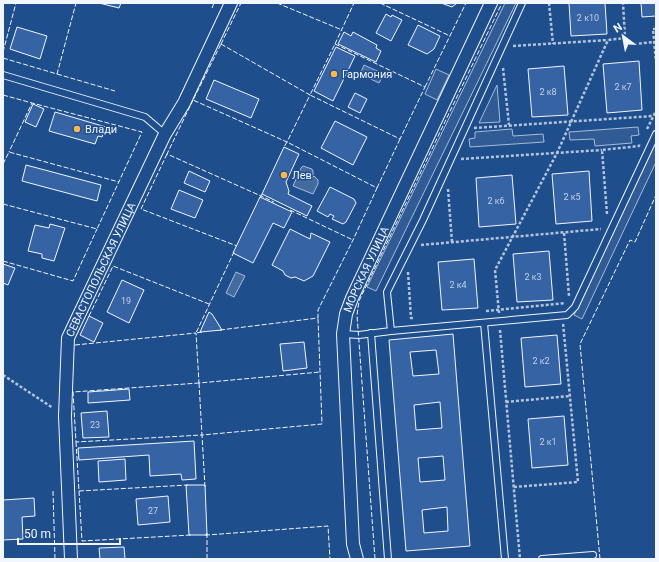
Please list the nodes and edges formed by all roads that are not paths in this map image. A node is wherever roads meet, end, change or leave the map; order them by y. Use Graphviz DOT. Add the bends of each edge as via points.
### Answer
graph roads {
  1 [pos="231,3"];
  2 [pos="491,3"];
  3 [pos="522,3"];
  4 [pos="3,75"];
  5 [pos="165,134"];
  6 [pos="656,134"];
  7 [pos="484,323"];
  8 [pos="391,331"];
  9 [pos="371,333"];
  10 [pos="343,334"];
  11 [pos="593,555"];
  12 [pos="71,559"];
  13 [pos="357,559"];
  14 [pos="388,559"];
  15 [pos="505,559"];
  16 [pos="542,559"];
  1 -- 5 [label="street, СЕВАСТОПОЛЬСКАЯ УЛИЦА" via="184,104"];
  2 -- 10 [label="street, МОРСКАЯ УЛИЦА" via="352,298"];
  3 -- 8 [label="lane" via="387,292"];
  4 -- 5 [label="lane" via="145,117"];
  5 -- 12 [label="street, СЕВАСТОПОЛЬСКАЯ УЛИЦА" via="68,338 65,416"];
  6 -- 7 [label="lane" via="575,307 563,316"];
  7 -- 8 [label="lane"];
  7 -- 15 [label="lane"];
  8 -- 9 [label="lane"];
  9 -- 10 [label="lane"];
  9 -- 14 [label="lane"];
  10 -- 13 [label="street, МОРСКАЯ УЛИЦА" via="353,544"];
  11 -- 16 [label="lane"];
}
